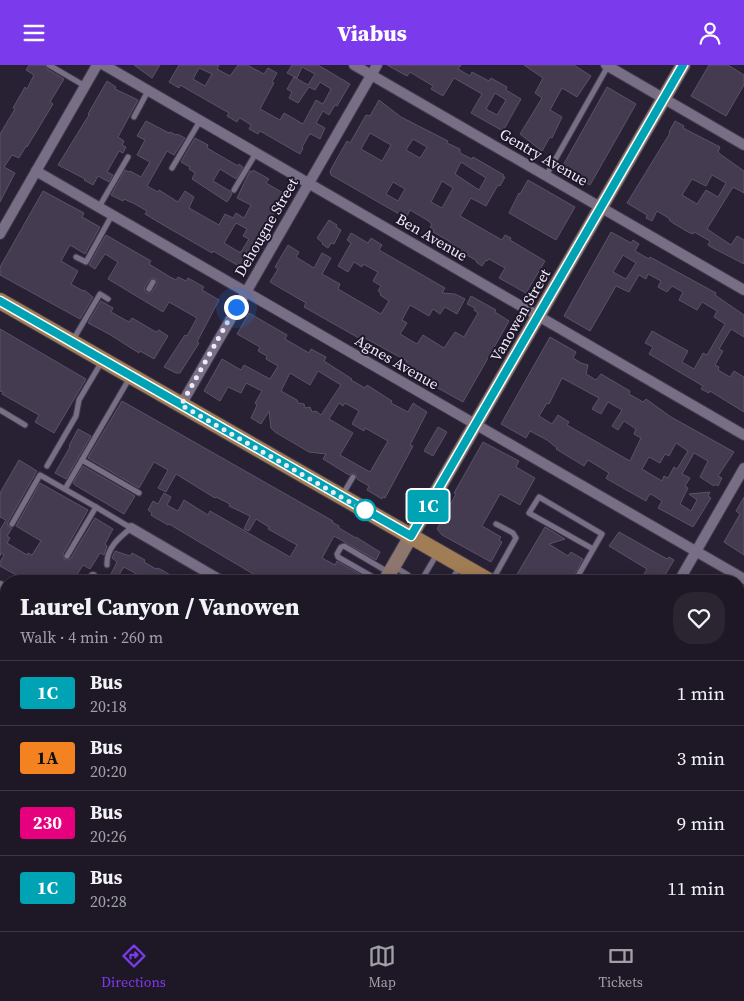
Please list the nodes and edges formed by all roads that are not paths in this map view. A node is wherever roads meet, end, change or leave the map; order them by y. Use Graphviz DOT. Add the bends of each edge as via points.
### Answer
graph roads {
  1 [pos="49,65"];
  2 [pos="96,65"];
  3 [pos="104,65"];
  4 [pos="354,65"];
  5 [pos="377,65"];
  6 [pos="683,65"];
  7 [pos="607,66"];
  8 [pos="372,75"];
  9 [pos="84,86"];
  10 [pos="148,91"];
  11 [pos="663,98"];
  12 [pos="134,117"];
  13 [pos="200,121"];
  14 [pos="744,145"];
  15 [pos="256,153"];
  16 [pos="128,157"];
  17 [pos="172,168"];
  18 [pos="36,171"];
  19 [pos="546,176"];
  20 [pos="309,183"];
  21 [pos="234,190"];
  22 [pos="600,207"];
  23 [pos="99,208"];
  24 [pos="112,215"];
  25 [pos="2,228"];
  26 [pos="76,257"];
  27 [pos="153,282"];
  28 [pos="149,289"];
  29 [pos="744,290"];
  30 [pos="245,292"];
  31 [pos="108,299"];
  32 [pos="0,301"];
  33 [pos="538,316"];
  34 [pos="72,343"];
  35 [pos="102,360"];
  36 [pos="130,376"];
  37 [pos="181,405"];
  38 [pos="0,410"];
  39 [pos="25,425"];
  40 [pos="475,425"];
  41 [pos="744,435"];
  42 [pos="82,461"];
  43 [pos="47,466"];
  44 [pos="744,468"];
  45 [pos="353,477"];
  46 [pos="65,489"];
  47 [pos="139,493"];
  48 [pos="341,497"];
  49 [pos="96,507"];
  50 [pos="12,524"];
  51 [pos="496,524"];
  52 [pos="131,528"];
  53 [pos="411,536"];
  54 [pos="593,549"];
  55 [pos="438,552"];
  56 [pos="696,552"];
  57 [pos="67,556"];
  58 [pos="106,565"];
  59 [pos="463,572"];
  60 [pos="212,575"];
  61 [pos="387,575"];
  62 [pos="408,575"];
  63 [pos="425,575"];
  64 [pos="494,575"];
  65 [pos="578,575"];
  66 [pos="683,575"];
  67 [pos="737,575"];
  1 -- 9 [label="lane"];
  2 -- 9 [label="street"];
  3 -- 10 [label="street, Ben Avenue"];
  4 -- 8 [label="street, Gentry Avenue"];
  5 -- 8 [label="street, Dehougne Street"];
  6 -- 11 [label="main road, Vanowen Street"];
  7 -- 11 [label="street"];
  7 -- 19 [label="lane"];
  8 -- 19 [label="street, Gentry Avenue"];
  8 -- 20 [label="street, Dehougne Street"];
  9 -- 18 [label="street"];
  10 -- 12 [label="lane"];
  10 -- 13 [label="street, Ben Avenue"];
  11 -- 14 [label="street"];
  11 -- 22 [label="main road, Vanowen Street"];
  13 -- 15 [label="street, Ben Avenue"];
  13 -- 17 [label="lane"];
  15 -- 20 [label="street, Ben Avenue"];
  15 -- 21 [label="lane"];
  16 -- 23 [label="lane"];
  18 -- 23 [label="street, Agnes Avenue"];
  18 -- 25 [label="street"];
  19 -- 22 [label="street, Gentry Avenue"];
  20 -- 30 [label="street, Dehougne Street"];
  20 -- 33 [label="street, Ben Avenue"];
  22 -- 29 [label="street, Gentry Avenue"];
  22 -- 33 [label="main road, Vanowen Street"];
  23 -- 24 [label="street, Agnes Avenue"];
  24 -- 26 [label="lane" via="86,262"];
  24 -- 30 [label="street, Agnes Avenue"];
  27 -- 28 [label="lane"];
  30 -- 37 [label="street, Dehougne Street"];
  30 -- 40 [label="street, Agnes Avenue"];
  31 -- 34 [label="lane" via="100,294"];
  32 -- 34 [label="main road"];
  33 -- 40 [label="main road, Vanowen Street"];
  33 -- 41 [label="street, Ben Avenue"];
  34 -- 35 [label="main road"];
  35 -- 36 [label="main road"];
  35 -- 43 [label="lane" via="79,400 76,416"];
  36 -- 37 [label="main road"];
  36 -- 42 [label="lane"];
  37 -- 48 [label="main road"];
  38 -- 39 [label="lane"];
  40 -- 53 [label="main road, Vanowen Street"];
  40 -- 56 [label="street, Agnes Avenue"];
  42 -- 46 [label="lane"];
  42 -- 47 [label="lane"];
  44 -- 56 [label="street"];
  45 -- 48 [label="lane"];
  46 -- 49 [label="lane"];
  46 -- 50 [label="lane" via="40,475"];
  48 -- 53 [label="main road"];
  49 -- 52 [label="lane"];
  49 -- 57 [label="lane"];
  51 -- 64 [label="lane" via="516,538"];
  52 -- 58 [label="lane" via="110,549"];
  52 -- 60 [label="street"];
  53 -- 55 [label="main road"];
  53 -- 61 [label="main road, Vanowen Street"];
  54 -- 54 [label="lane" via="602,534 539,497 529,513"];
  54 -- 65 [label="lane"];
  55 -- 59 [label="main road"];
  55 -- 63 [label="lane"];
  56 -- 66 [label="street"];
  56 -- 67 [label="street, Agnes Avenue"];
  61 -- 61 [label="lane" via="338,557 337,554 344,546"];
  61 -- 62 [label="lane"];
}
